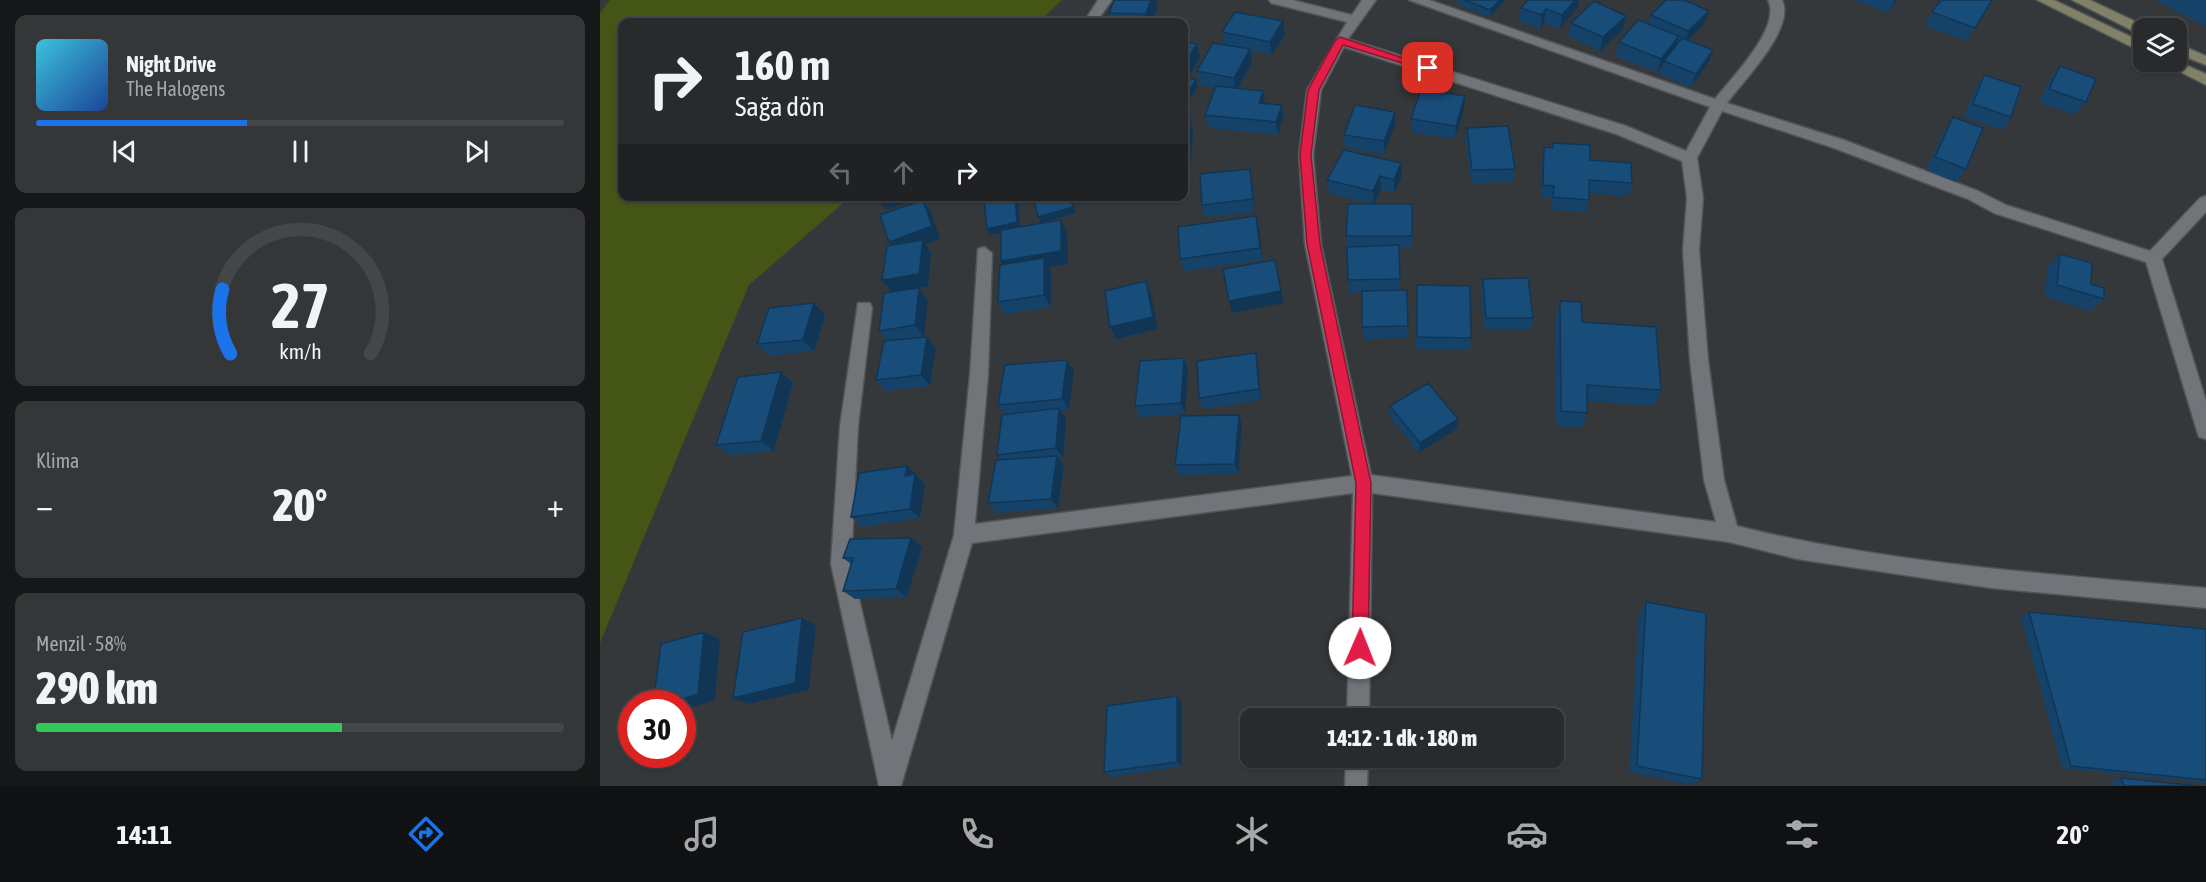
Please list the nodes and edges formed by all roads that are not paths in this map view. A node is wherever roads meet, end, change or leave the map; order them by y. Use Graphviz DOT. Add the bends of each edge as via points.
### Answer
graph roads {
  1 [pos="1105,0"];
  2 [pos="1276,0"];
  3 [pos="1369,0"];
  4 [pos="1416,0"];
  5 [pos="2044,0"];
  6 [pos="2079,0"];
  7 [pos="1781,3"];
  8 [pos="1093,18"];
  9 [pos="1355,20"];
  10 [pos="2133,26"];
  11 [pos="1340,41"];
  12 [pos="2133,44"];
  13 [pos="2187,52"];
  14 [pos="2206,61"];
  15 [pos="2187,71"];
  16 [pos="2206,80"];
  17 [pos="1718,105"];
  18 [pos="1689,158"];
  19 [pos="2206,202"];
  20 [pos="984,253"];
  21 [pos="2153,258"];
  22 [pos="864,308"];
  23 [pos="2206,430"];
  24 [pos="1363,483"];
  25 [pos="1729,532"];
  26 [pos="964,535"];
  27 [pos="2206,598"];
  28 [pos="1358,708"];
  29 [pos="1357,768"];
  30 [pos="890,786"];
  31 [pos="1356,786"];
  1 -- 8 [label="street"];
  2 -- 9 [label="street"];
  3 -- 9 [label="street"];
  4 -- 17 [label="street"];
  5 -- 12 [label="street"];
  6 -- 10 [label="street"];
  7 -- 17 [label="street" via="1775,30"];
  9 -- 11 [label="street"];
  11 -- 18 [label="street" via="1622,130"];
  11 -- 24 [label="street" via="1314,90 1306,155 1313,244"];
  13 -- 14 [label="street"];
  15 -- 16 [label="street"];
  17 -- 18 [label="street"];
  17 -- 21 [label="street" via="1839,144 2000,209"];
  18 -- 25 [label="street" via="1695,198 1691,250 1700,360 1714,480"];
  19 -- 21 [label="street"];
  20 -- 26 [label="street" via="979,375"];
  21 -- 23 [label="street"];
  22 -- 30 [label="street" via="849,426 841,564"];
  24 -- 25 [label="street"];
  24 -- 26 [label="street"];
  24 -- 28 [label="street"];
  25 -- 27 [label="street" via="1797,550 1991,578"];
  26 -- 30 [label="street"];
  29 -- 31 [label="street"];
}
